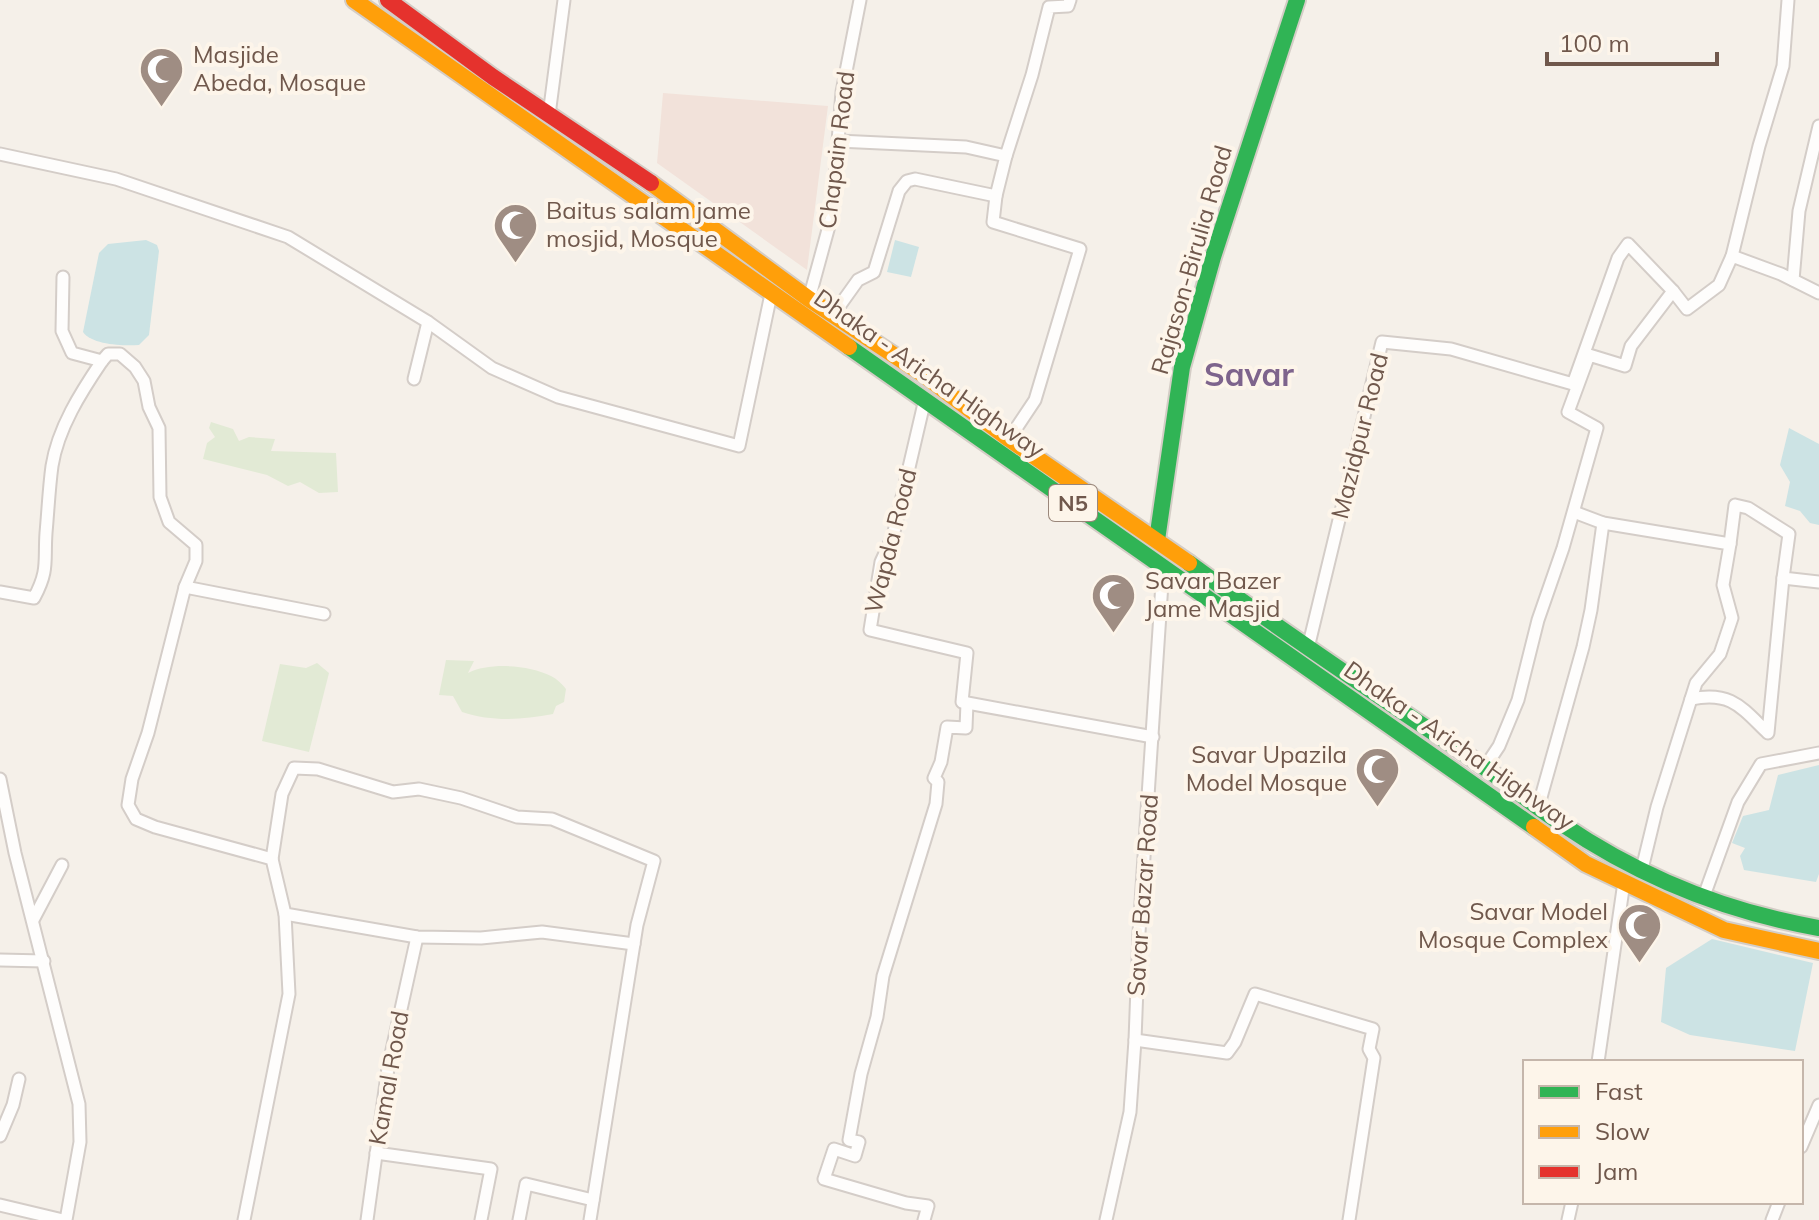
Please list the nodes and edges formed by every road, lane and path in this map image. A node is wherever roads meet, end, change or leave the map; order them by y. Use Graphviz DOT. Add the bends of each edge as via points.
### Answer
graph roads {
  1 [pos="354,0"];
  2 [pos="388,0"];
  3 [pos="564,0"];
  4 [pos="860,0"];
  5 [pos="1070,0"];
  6 [pos="1297,0"];
  7 [pos="1788,0"];
  8 [pos="549,115"];
  9 [pos="1819,126"];
  10 [pos="838,141"];
  11 [pos="0,154"];
  12 [pos="1006,156"];
  13 [pos="996,196"];
  14 [pos="1732,256"];
  15 [pos="63,277"];
  16 [pos="1793,280"];
  17 [pos="1673,291"];
  18 [pos="1819,293"];
  19 [pos="771,294"];
  20 [pos="809,299"];
  21 [pos="833,315"];
  22 [pos="428,322"];
  23 [pos="102,361"];
  24 [pos="414,379"];
  25 [pos="925,399"];
  26 [pos="1009,439"];
  27 [pos="1574,512"];
  28 [pos="1603,523"];
  29 [pos="1157,540"];
  30 [pos="1730,544"];
  31 [pos="1163,568"];
  32 [pos="1783,578"];
  33 [pos="1819,582"];
  34 [pos="185,587"];
  35 [pos="0,592"];
  36 [pos="324,614"];
  37 [pos="1308,648"];
  38 [pos="1691,699"];
  39 [pos="967,703"];
  40 [pos="1153,737"];
  41 [pos="1819,753"];
  42 [pos="1485,767"];
  43 [pos="0,779"];
  44 [pos="1538,808"];
  45 [pos="0,851"];
  46 [pos="15,853"];
  47 [pos="272,859"];
  48 [pos="62,865"];
  49 [pos="1642,869"];
  50 [pos="1624,882"];
  51 [pos="1704,896"];
  52 [pos="285,914"];
  53 [pos="33,920"];
  54 [pos="1819,928"];
  55 [pos="417,937"];
  56 [pos="634,944"];
  57 [pos="1819,951"];
  58 [pos="0,960"];
  59 [pos="44,961"];
  60 [pos="1135,1040"];
  61 [pos="1598,1060"];
  62 [pos="19,1079"];
  63 [pos="1819,1105"];
  64 [pos="0,1136"];
  65 [pos="1803,1142"];
  66 [pos="376,1153"];
  67 [pos="593,1200"];
  68 [pos="0,1205"];
  69 [pos="64,1220"];
  70 [pos="244,1220"];
  71 [pos="367,1220"];
  72 [pos="481,1220"];
  73 [pos="519,1220"];
  74 [pos="590,1220"];
  75 [pos="924,1220"];
  76 [pos="1106,1220"];
  77 [pos="1349,1220"];
  1 -- 19 [label="main road, Dhaka - Aricha Highway / N5"];
  2 -- 8 [label="main road, Dhaka - Aricha Highway / N5"];
  3 -- 8 [label="street"];
  4 -- 10 [label="street, Chapain Road"];
  5 -- 12 [label="street" via="1068,6 1049,7"];
  6 -- 29 [label="main road, Rajason-Birulia Road" via="1182,367"];
  7 -- 14 [label="street" via="1783,66"];
  8 -- 20 [label="main road, Dhaka - Aricha Highway / N5"];
  9 -- 16 [label="street" via="1799,211"];
  10 -- 12 [label="street" via="966,147"];
  10 -- 20 [label="street, Chapain Road" via="832,215"];
  11 -- 22 [label="street" via="116,179 288,237"];
  12 -- 13 [label="street"];
  13 -- 21 [label="street" via="907,181 899,191 874,272 858,280"];
  13 -- 26 [label="street" via="993,222 1080,249 1035,400"];
  14 -- 16 [label="street"];
  14 -- 17 [label="street" via="1719,285 1687,309"];
  15 -- 23 [label="street" via="62,331 72,353"];
  16 -- 18 [label="street"];
  17 -- 27 [label="street" via="1631,346 1625,366 1589,355 1568,412 1597,428"];
  17 -- 37 [label="street, Mazidpur Road" via="1628,244 1618,258 1573,384 1451,349 1382,342"];
  19 -- 22 [label="street" via="739,446 558,397 492,368"];
  19 -- 25 [label="main road, Dhaka - Aricha Highway / N5"];
  20 -- 21 [label="main road, Dhaka - Aricha Highway / N5"];
  21 -- 26 [label="main road, Dhaka - Aricha Highway / N5"];
  22 -- 24 [label="street"];
  23 -- 34 [label="street" via="108,354 120,354 144,381 159,428 160,497 169,522 196,545 196,561"];
  23 -- 35 [label="street" via="71,412 53,464 43,582 34,598"];
  25 -- 31 [label="main road, Dhaka - Aricha Highway / N5"];
  25 -- 39 [label="street, Wapda Road" via="893,536 881,562 870,630 967,653 962,702"];
  26 -- 29 [label="main road, Dhaka - Aricha Highway / N5"];
  27 -- 28 [label="street"];
  27 -- 42 [label="street" via="1518,700"];
  28 -- 30 [label="street"];
  28 -- 44 [label="street" via="1583,647"];
  29 -- 37 [label="main road, Dhaka - Aricha Highway / N5"];
  30 -- 32 [label="street" via="1735,505 1772,522 1789,534"];
  30 -- 38 [label="street" via="1723,585 1732,618 1720,654 1696,683"];
  31 -- 40 [label="street, Savar Bazar Road"];
  31 -- 50 [label="main road, Dhaka - Aricha Highway / N5" via="1586,864"];
  32 -- 33 [label="street"];
  32 -- 38 [label="street" via="1768,733 1738,704 1712,695"];
  34 -- 36 [label="street"];
  34 -- 47 [label="street" via="128,805 136,819 155,827"];
  37 -- 42 [label="main road, Dhaka - Aricha Highway / N5"];
  38 -- 49 [label="street"];
  39 -- 40 [label="street"];
  39 -- 75 [label="street" via="966,728 947,727 934,778 936,804 883,976 849,1134 849,1140 859,1142 855,1156 834,1149 824,1179 928,1206"];
  40 -- 60 [label="street, Savar Bazar Road"];
  41 -- 51 [label="street" via="1761,764 1738,802"];
  42 -- 44 [label="main road, Dhaka - Aricha Highway / N5"];
  43 -- 46 [label="street"];
  44 -- 49 [label="main road, Dhaka - Aricha Highway / N5"];
  45 -- 46 [label="street"];
  46 -- 53 [label="street"];
  47 -- 52 [label="street"];
  47 -- 56 [label="street" via="282,794 294,768 318,769 393,792 419,789 461,798 517,817 552,819 654,861"];
  48 -- 53 [label="street"];
  49 -- 51 [label="main road, Dhaka - Aricha Highway / N5"];
  50 -- 57 [label="main road, Dhaka - Aricha Highway / N5" via="1724,930"];
  50 -- 61 [label="street"];
  51 -- 54 [label="main road, Dhaka - Aricha Highway / N5" via="1757,915"];
  52 -- 55 [label="street"];
  52 -- 70 [label="street" via="289,994"];
  53 -- 59 [label="street"];
  55 -- 56 [label="street" via="542,932"];
  55 -- 66 [label="street, Kamal Road" via="388,1068"];
  56 -- 67 [label="street"];
  58 -- 59 [label="street"];
  59 -- 69 [label="street" via="79,1104 80,1142"];
  60 -- 76 [label="street, Savar Bazar Road" via="1130,1112"];
  60 -- 77 [label="street" via="1227,1053 1255,994 1373,1029 1369,1049 1374,1058"];
  62 -- 64 [label="street"];
  63 -- 65 [label="street"];
  66 -- 71 [label="street, Kamal Road"];
  66 -- 72 [label="street" via="491,1169"];
  67 -- 73 [label="street" via="526,1184"];
  67 -- 74 [label="street"];
  68 -- 69 [label="street"];
}
